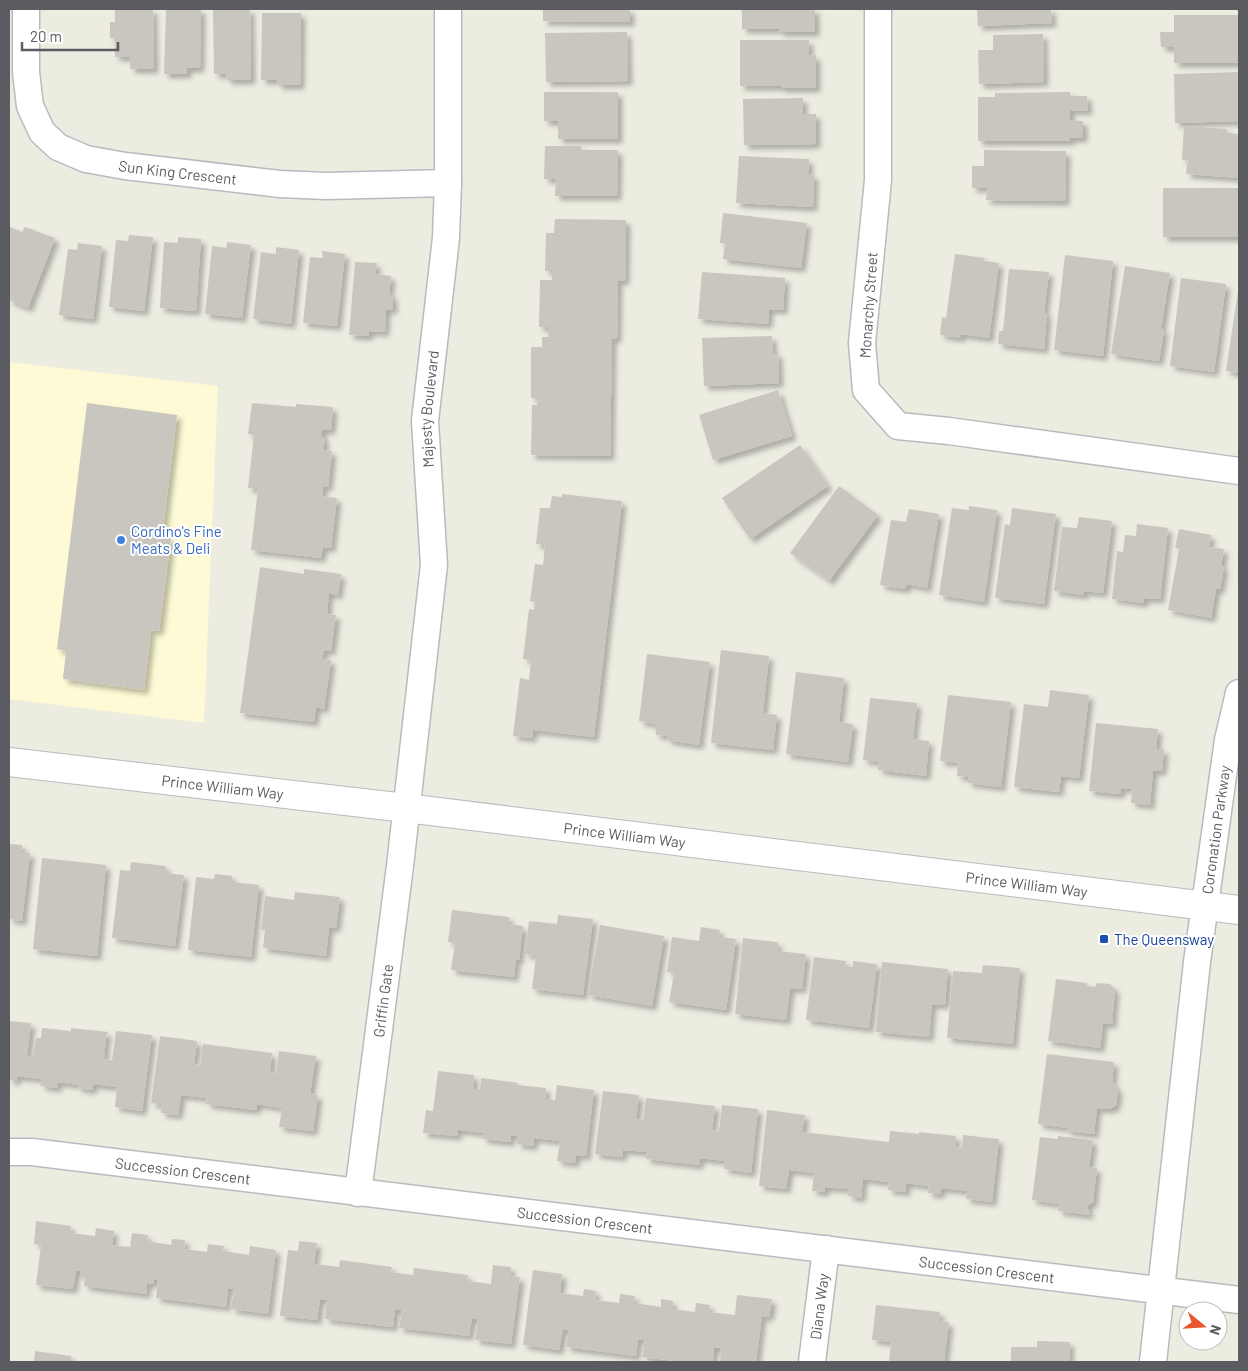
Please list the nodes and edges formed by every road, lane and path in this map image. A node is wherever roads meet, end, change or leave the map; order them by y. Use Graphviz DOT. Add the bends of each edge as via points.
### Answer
graph roads {
  1 [pos="26,9"];
  2 [pos="448,9"];
  3 [pos="878,9"];
  4 [pos="448,183"];
  5 [pos="1239,471"];
  6 [pos="1239,693"];
  7 [pos="9,762"];
  8 [pos="406,808"];
  9 [pos="1205,906"];
  10 [pos="1239,910"];
  11 [pos="9,1152"];
  12 [pos="358,1193"];
  13 [pos="826,1249"];
  14 [pos="1161,1290"];
  15 [pos="1239,1300"];
  16 [pos="812,1362"];
  17 [pos="1153,1362"];
  1 -- 4 [label="street, Sun King Crescent" via="26,72 30,106 42,132 58,147 86,160 280,184"];
  2 -- 4 [label="street, Majesty Boulevard"];
  3 -- 5 [label="street, Monarchy Street" via="878,180 862,343 866,390 898,426"];
  4 -- 8 [label="street, Majesty Boulevard" via="446,238 425,421 434,565"];
  6 -- 9 [label="street, Coronation Parkway" via="1228,740"];
  7 -- 8 [label="street, Prince William Way"];
  8 -- 9 [label="street, Prince William Way"];
  8 -- 12 [label="street, Griffin Gate"];
  9 -- 10 [label="street, Prince William Way"];
  9 -- 14 [label="street"];
  11 -- 12 [label="street, Succession Crescent" via="32,1152"];
  12 -- 13 [label="street, Succession Crescent"];
  13 -- 14 [label="street, Succession Crescent"];
  13 -- 16 [label="street, Diana Way"];
  14 -- 15 [label="street, Succession Crescent"];
  14 -- 17 [label="street"];
}
